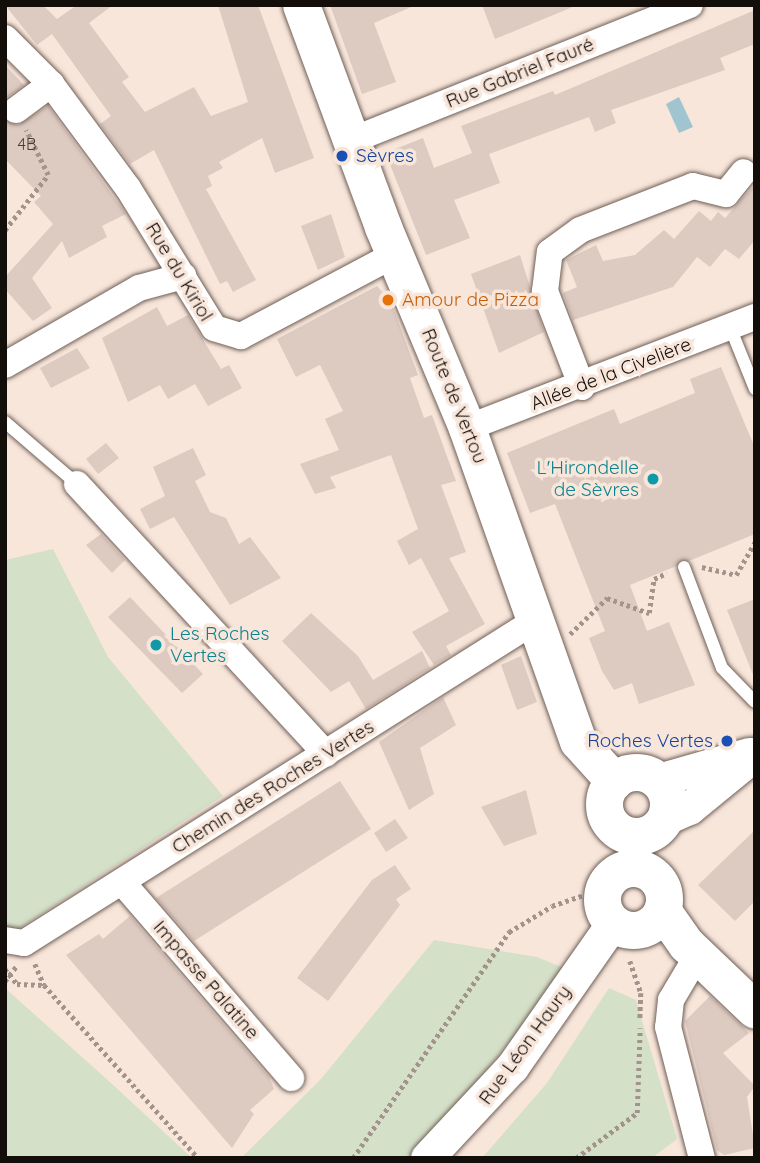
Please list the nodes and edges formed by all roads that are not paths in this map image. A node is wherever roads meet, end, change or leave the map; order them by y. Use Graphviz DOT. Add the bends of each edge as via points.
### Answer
graph roads {
  1 [pos="301,5"];
  2 [pos="690,5"];
  3 [pos="637,15"];
  4 [pos="5,38"];
  5 [pos="51,84"];
  6 [pos="16,110"];
  7 [pos="350,141"];
  8 [pos="744,172"];
  9 [pos="396,254"];
  10 [pos="183,276"];
  11 [pos="755,317"];
  12 [pos="730,327"];
  13 [pos="8,358"];
  14 [pos="582,387"];
  15 [pos="755,389"];
  16 [pos="5,422"];
  17 [pos="467,428"];
  18 [pos="77,484"];
  19 [pos="684,567"];
  20 [pos="543,632"];
  21 [pos="755,702"];
  22 [pos="755,753"];
  23 [pos="326,754"];
  24 [pos="657,780"];
  25 [pos="614,781"];
  26 [pos="661,823"];
  27 [pos="618,831"];
  28 [pos="122,882"];
  29 [pos="659,895"];
  30 [pos="610,896"];
  31 [pos="5,940"];
  32 [pos="697,956"];
  33 [pos="755,1010"];
  34 [pos="291,1079"];
  35 [pos="427,1158"];
  36 [pos="702,1158"];
  1 -- 7 [label="main road, Route de Vertou"];
  2 -- 3 [label="street, Rue Gabriel Fauré"];
  3 -- 7 [label="street, Rue Gabriel Fauré"];
  4 -- 5 [label="street, Rue du Kiriol"];
  5 -- 6 [label="street"];
  5 -- 10 [label="street, Rue du Kiriol"];
  7 -- 9 [label="main road, Route de Vertou"];
  8 -- 14 [label="street" via="726,194 693,186 580,230 550,252 545,291"];
  9 -- 10 [label="street, Rue du Kiriol" via="241,336 214,328"];
  9 -- 17 [label="main road, Route de Vertou"];
  10 -- 13 [label="street" via="139,288"];
  11 -- 12 [label="street, Allée de la Civelière"];
  12 -- 14 [label="street, Allée de la Civelière"];
  12 -- 15 [label="lane"];
  14 -- 17 [label="street, Allée de la Civelière"];
  16 -- 18 [label="lane"];
  17 -- 20 [label="main road, Route de Vertou"];
  18 -- 23 [label="street"];
  19 -- 21 [label="lane" via="722,668"];
  20 -- 23 [label="street, Chemin des Roches Vertes"];
  20 -- 25 [label="main road, Route de Vertou" via="578,741"];
  22 -- 24 [label="street"];
  22 -- 26 [label="street" via="689,807"];
  23 -- 28 [label="street, Chemin des Roches Vertes"];
  24 -- 25 [label="main road" via="631,772"];
  24 -- 26 [label="main road" via="668,799"];
  25 -- 27 [label="main road" via="604,807"];
  26 -- 27 [label="main road" via="639,836"];
  26 -- 29 [label="main road"];
  27 -- 30 [label="main road"];
  28 -- 31 [label="street, Chemin des Roches Vertes" via="24,943"];
  28 -- 34 [label="street, Impasse Palatine"];
  29 -- 30 [label="main road" via="635,868"];
  29 -- 30 [label="main road" via="641,929"];
  29 -- 32 [label="main road"];
  30 -- 35 [label="street, Rue Léon Haury" via="512,1067"];
  32 -- 33 [label="main road"];
  32 -- 36 [label="street" via="671,1000 667,1027"];
}
